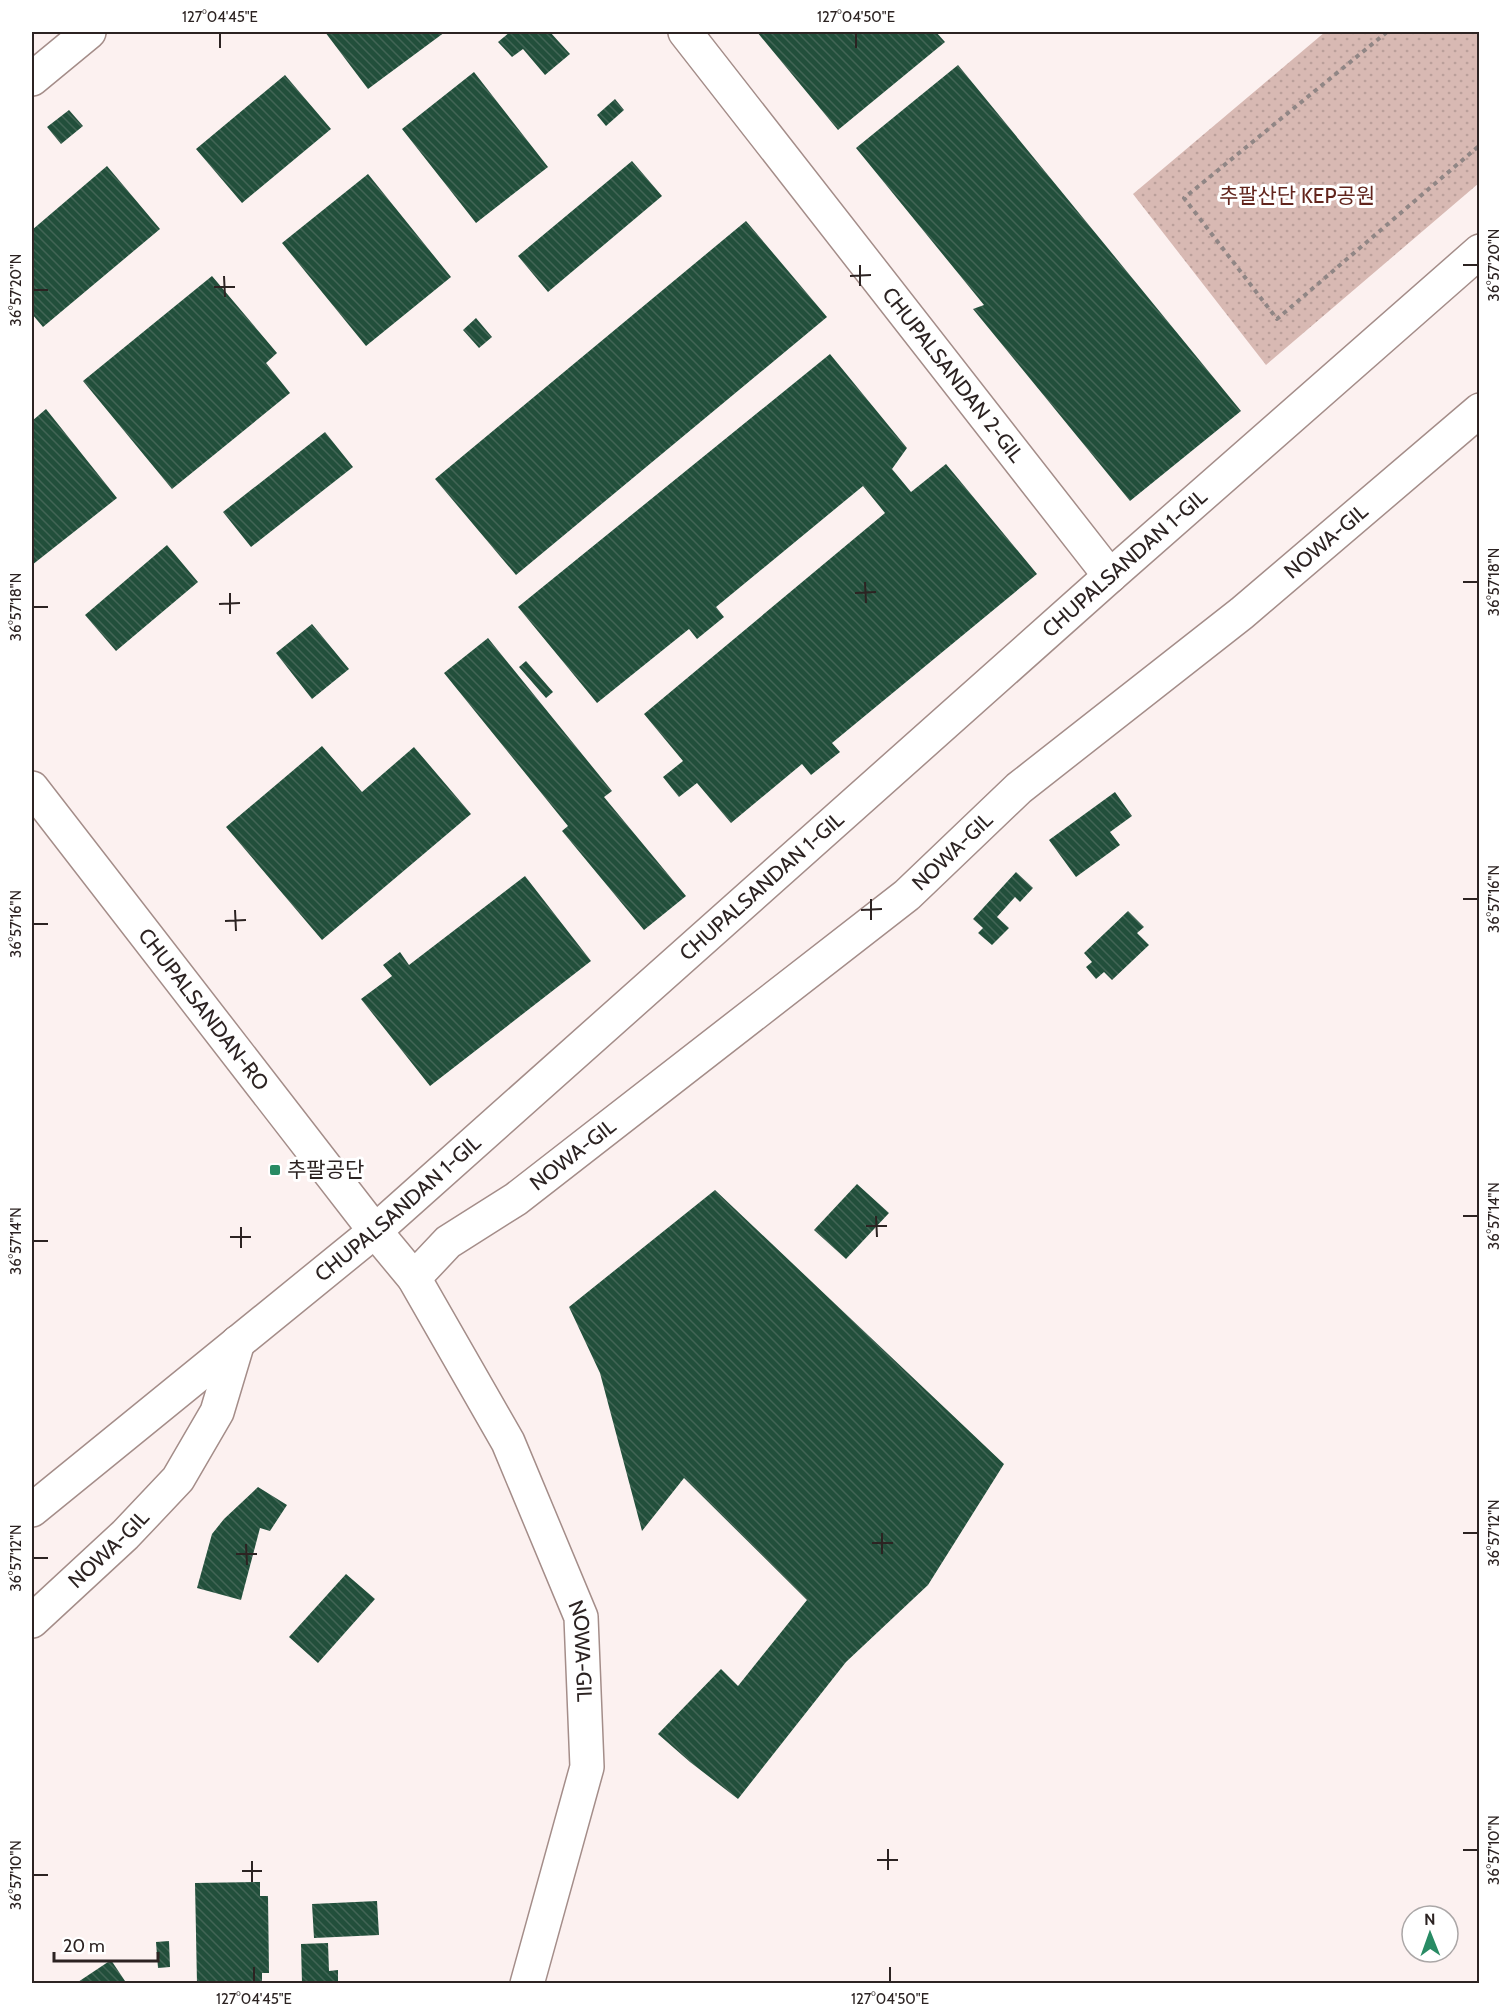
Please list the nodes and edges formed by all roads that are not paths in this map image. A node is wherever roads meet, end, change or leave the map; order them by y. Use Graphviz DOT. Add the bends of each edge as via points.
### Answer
graph roads {
  1 [pos="89,32"];
  2 [pos="684,32"];
  3 [pos="32,79"];
  4 [pos="1479,251"];
  5 [pos="1479,410"];
  6 [pos="1110,576"];
  7 [pos="32,788"];
  8 [pos="375,1232"];
  9 [pos="414,1278"];
  10 [pos="238,1342"];
  11 [pos="32,1510"];
  12 [pos="32,1621"];
  13 [pos="527,1983"];
  1 -- 3 [label="street"];
  2 -- 6 [label="street, CHUPALSANDAN 2-GIL"];
  4 -- 6 [label="street, CHUPALSANDAN 1-GIL"];
  5 -- 9 [label="street, NOWA-GIL" via="1242,613 1019,788 907,895 516,1199 448,1242"];
  6 -- 8 [label="street, CHUPALSANDAN 1-GIL"];
  7 -- 8 [label="street, CHUPALSANDAN-RO"];
  8 -- 9 [label="street, NOWA-GIL"];
  8 -- 10 [label="street, CHUPALSANDAN 1-GIL"];
  9 -- 13 [label="street, NOWA-GIL" via="508,1442 581,1617 587,1767"];
  10 -- 11 [label="street, CHUPALSANDAN 1-GIL"];
  10 -- 12 [label="street, NOWA-GIL" via="217,1412 178,1479 125,1535"];
}
